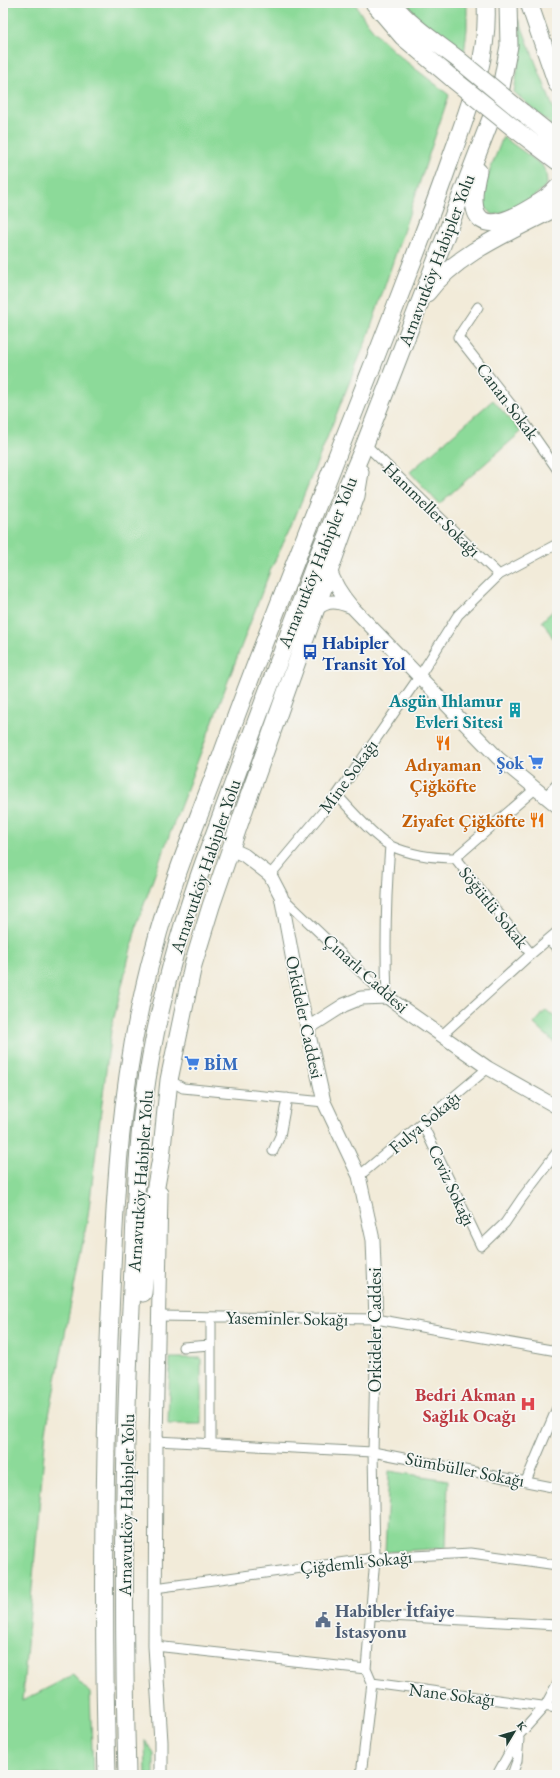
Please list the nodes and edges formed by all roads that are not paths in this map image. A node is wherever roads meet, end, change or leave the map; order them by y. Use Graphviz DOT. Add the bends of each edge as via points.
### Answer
graph roads {
  1 [pos="374,3"];
  2 [pos="392,3"];
  3 [pos="482,3"];
  4 [pos="486,3"];
  5 [pos="508,3"];
  6 [pos="529,3"];
  7 [pos="487,21"];
  8 [pos="557,84"];
  9 [pos="490,124"];
  10 [pos="557,140"];
  11 [pos="555,162"];
  12 [pos="557,188"];
  13 [pos="557,207"];
  14 [pos="418,306"];
  15 [pos="478,307"];
  16 [pos="365,444"];
  17 [pos="557,469"];
  18 [pos="557,544"];
  19 [pos="330,569"];
  20 [pos="499,575"];
  21 [pos="352,607"];
  22 [pos="316,609"];
  23 [pos="296,615"];
  24 [pos="419,677"];
  25 [pos="260,766"];
  26 [pos="557,784"];
  27 [pos="535,789"];
  28 [pos="337,795"];
  29 [pos="546,796"];
  30 [pos="557,806"];
  31 [pos="390,845"];
  32 [pos="231,849"];
  33 [pos="455,858"];
  34 [pos="270,875"];
  35 [pos="281,896"];
  36 [pos="557,932"];
  37 [pos="549,940"];
  38 [pos="557,948"];
  39 [pos="531,954"];
  40 [pos="387,996"];
  41 [pos="308,1028"];
  42 [pos="442,1035"];
  43 [pos="488,1068"];
  44 [pos="169,1080"];
  45 [pos="287,1098"];
  46 [pos="324,1102"];
  47 [pos="557,1107"];
  48 [pos="422,1123"];
  49 [pos="273,1151"];
  50 [pos="557,1152"];
  51 [pos="161,1158"];
  52 [pos="359,1176"];
  53 [pos="158,1316"];
  54 [pos="211,1317"];
  55 [pos="376,1319"];
  56 [pos="211,1345"];
  57 [pos="183,1347"];
  58 [pos="557,1351"];
  59 [pos="127,1392"];
  60 [pos="557,1408"];
  61 [pos="156,1441"];
  62 [pos="211,1444"];
  63 [pos="373,1452"];
  64 [pos="526,1481"];
  65 [pos="557,1488"];
  66 [pos="375,1558"];
  67 [pos="557,1565"];
  68 [pos="155,1588"];
  69 [pos="371,1615"];
  70 [pos="557,1625"];
  71 [pos="155,1646"];
  72 [pos="366,1670"];
  73 [pos="372,1683"];
  74 [pos="557,1684"];
  75 [pos="545,1706"];
  76 [pos="557,1708"];
  77 [pos="519,1735"];
  78 [pos="107,1775"];
  79 [pos="127,1775"];
  80 [pos="161,1775"];
  81 [pos="361,1775"];
  82 [pos="497,1775"];
  83 [pos="512,1775"];
  1 -- 11 [label="highway, bridge" via="403,37"];
  2 -- 10 [label="highway, bridge" via="417,27"];
  3 -- 7 [label="highway"];
  4 -- 7 [label="highway, Arnavutköy Habipler Yolu"];
  5 -- 9 [label="highway, Arnavutköy Habipler Yolu" via="509,46 499,98"];
  6 -- 8 [label="highway"];
  7 -- 78 [label="highway, Arnavutköy Habipler Yolu" via="486,42 476,90 382,342 251,673 167,905 153,949 133,1034 118,1147 106,1428 104,1562"];
  9 -- 12 [label="highway" via="474,188 473,204 480,218 490,224 507,220 543,200"];
  9 -- 14 [label="highway, Arnavutköy Habipler Yolu"];
  13 -- 14 [label="highway" via="456,263 438,280"];
  14 -- 16 [label="highway, Arnavutköy Habipler Yolu"];
  15 -- 17 [label="street, Canan Sokak" via="458,337"];
  16 -- 19 [label="highway" via="356,496"];
  16 -- 20 [label="street, Hanımeller Sokağı"];
  16 -- 23 [label="highway, Arnavutköy Habipler Yolu"];
  18 -- 20 [label="street, Mine Sokağı"];
  19 -- 21 [label="street" via="340,592"];
  19 -- 22 [label="highway"];
  20 -- 24 [label="street, Mine Sokağı" via="458,615"];
  21 -- 22 [label="street" via="331,601"];
  21 -- 24 [label="street"];
  22 -- 25 [label="highway"];
  23 -- 25 [label="highway" via="285,669 267,720"];
  23 -- 59 [label="highway, Arnavutköy Habipler Yolu" via="188,905 164,989 144,1102"];
  24 -- 27 [label="street" via="498,758"];
  24 -- 28 [label="street, Mine Sokağı"];
  25 -- 32 [label="highway"];
  26 -- 29 [label="street"];
  27 -- 29 [label="street"];
  27 -- 33 [label="street"];
  28 -- 31 [label="street, Söğütlü Sokak" via="362,822"];
  28 -- 34 [label="street, Mine Sokağı"];
  29 -- 30 [label="street"];
  31 -- 33 [label="street, Söğütlü Sokak" via="433,858"];
  31 -- 40 [label="street" via="385,902"];
  32 -- 34 [label="street, Çınarlı Caddesi" via="244,855"];
  32 -- 44 [label="highway" via="193,964"];
  33 -- 39 [label="street, Söğütlü Sokak"];
  34 -- 35 [label="street, Çınarlı Caddesi"];
  35 -- 40 [label="street, Çınarlı Caddesi"];
  35 -- 41 [label="street, Orkideler Caddesi"];
  36 -- 37 [label="street"];
  37 -- 38 [label="street"];
  37 -- 39 [label="street"];
  39 -- 42 [label="street"];
  40 -- 41 [label="street" via="361,998 344,1005"];
  40 -- 42 [label="street, Çınarlı Caddesi"];
  41 -- 46 [label="street, Orkideler Caddesi"];
  42 -- 43 [label="street, Çınarlı Caddesi"];
  43 -- 47 [label="street, Çınarlı Caddesi"];
  43 -- 48 [label="street, Fulya Sokağı"];
  44 -- 45 [label="street" via="183,1088"];
  44 -- 51 [label="highway"];
  45 -- 46 [label="street"];
  45 -- 49 [label="street" via="280,1136"];
  46 -- 52 [label="street, Orkideler Caddesi"];
  48 -- 50 [label="street, Ceviz Sokağı" via="481,1246 505,1223"];
  48 -- 52 [label="street, Fulya Sokağı"];
  51 -- 53 [label="street"];
  51 -- 59 [label="highway" via="151,1214 140,1325"];
  52 -- 55 [label="street, Orkideler Caddesi" via="373,1240"];
  53 -- 54 [label="street, Yaseminler Sokağı"];
  53 -- 61 [label="street"];
  54 -- 55 [label="street, Yaseminler Sokağı"];
  54 -- 56 [label="street"];
  55 -- 58 [label="street, Yaseminler Sokağı"];
  55 -- 63 [label="street, Orkideler Caddesi"];
  56 -- 57 [label="street"];
  56 -- 62 [label="street"];
  59 -- 79 [label="highway, Arnavutköy Habipler Yolu" via="124,1534"];
  60 -- 64 [label="street"];
  61 -- 62 [label="street, Sümbüller Sokağı"];
  61 -- 68 [label="street"];
  62 -- 63 [label="street, Sümbüller Sokağı"];
  63 -- 64 [label="street, Sümbüller Sokağı"];
  63 -- 66 [label="street, Orkideler Caddesi"];
  64 -- 65 [label="street, Sümbüller Sokağı"];
  66 -- 67 [label="street, Çiğdemli Sokağı" via="471,1553"];
  66 -- 68 [label="street, Çiğdemli Sokağı"];
  66 -- 69 [label="street, Orkideler Caddesi"];
  68 -- 71 [label="street"];
  69 -- 70 [label="street"];
  69 -- 72 [label="street, Orkideler Caddesi"];
  71 -- 72 [label="street"];
  71 -- 80 [label="street"];
  72 -- 73 [label="street, Orkideler Caddesi"];
  73 -- 75 [label="street, Nane Sokağı"];
  73 -- 81 [label="street"];
  74 -- 75 [label="street"];
  75 -- 76 [label="street, Nane Sokağı"];
  75 -- 77 [label="street"];
  77 -- 82 [label="street"];
  77 -- 83 [label="street" via="517,1761"];
}
